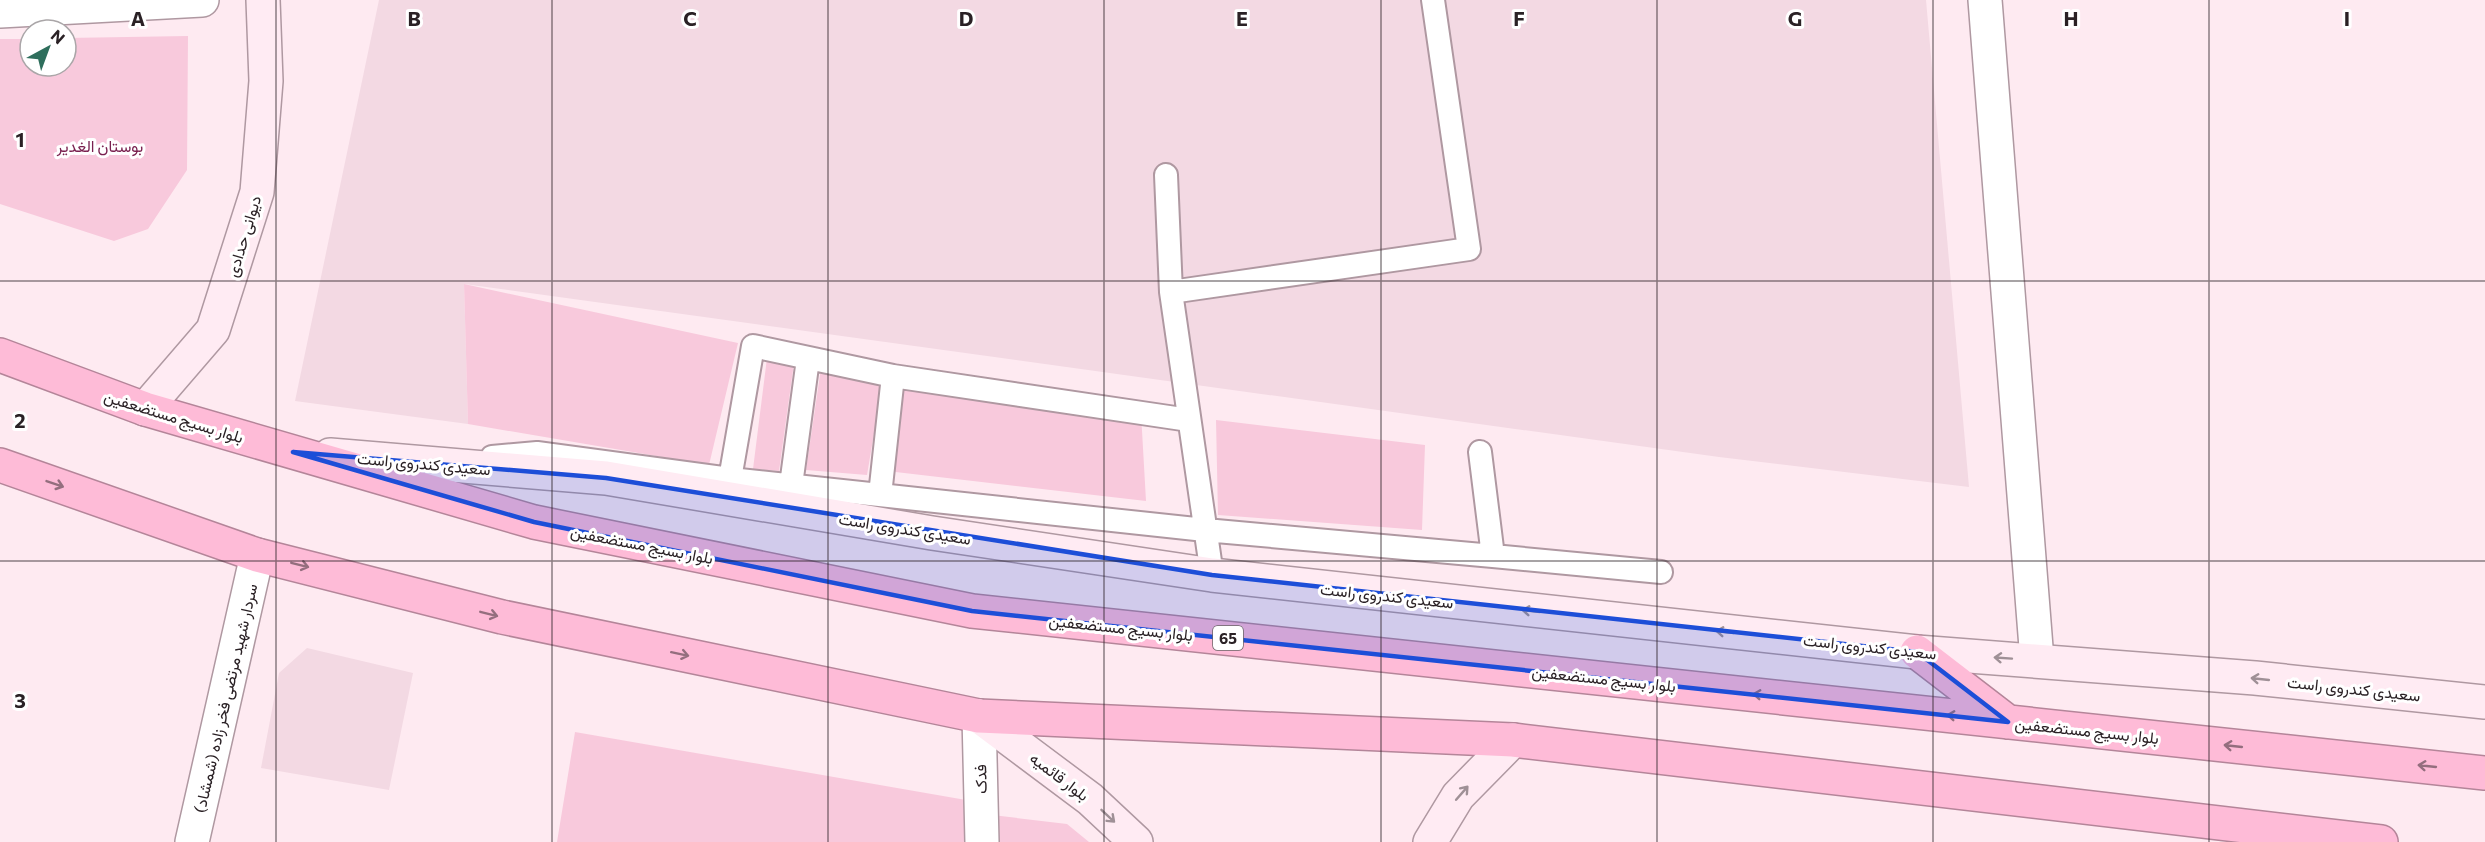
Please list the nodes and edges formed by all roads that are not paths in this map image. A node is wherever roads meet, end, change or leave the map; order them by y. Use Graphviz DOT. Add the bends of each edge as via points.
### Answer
graph roads {
  1 [pos="202,0"];
  2 [pos="263,0"];
  3 [pos="1433,0"];
  4 [pos="1986,0"];
  5 [pos="0,11"];
  6 [pos="1166,175"];
  7 [pos="1171,292"];
  8 [pos="0,355"];
  9 [pos="808,359"];
  10 [pos="893,376"];
  11 [pos="146,410"];
  12 [pos="1189,420"];
  13 [pos="293,452"];
  14 [pos="1480,452"];
  15 [pos="426,463"];
  16 [pos="0,465"];
  17 [pos="730,479"];
  18 [pos="791,485"];
  19 [pos="880,495"];
  20 [pos="1205,530"];
  21 [pos="257,555"];
  22 [pos="1493,556"];
  23 [pos="1661,572"];
  24 [pos="1212,575"];
  25 [pos="1917,652"];
  26 [pos="2037,660"];
  27 [pos="2485,702"];
  28 [pos="979,716"];
  29 [pos="2008,722"];
  30 [pos="1513,740"];
  31 [pos="2485,773"];
  32 [pos="192,842"];
  33 [pos="982,842"];
  34 [pos="1136,842"];
  35 [pos="1430,842"];
  36 [pos="2381,842"];
  1 -- 5 [label="street"];
  2 -- 11 [label="street, دیوانی حدادی" via="266,81 257,192 213,330"];
  3 -- 7 [label="lane" via="1469,249"];
  4 -- 26 [label="street"];
  6 -- 7 [label="lane"];
  7 -- 12 [label="lane"];
  8 -- 11 [label="highway, بلوار بسیج مستضعفین / 65"];
  9 -- 10 [label="lane"];
  9 -- 17 [label="lane" via="753,346"];
  9 -- 18 [label="lane"];
  10 -- 12 [label="lane"];
  10 -- 19 [label="lane"];
  11 -- 13 [label="highway, بلوار بسیج مستضعفین / 65"];
  12 -- 20 [label="lane"];
  13 -- 15 [label="street, سعیدی کندروی راست"];
  29 -- 13 [label="highway, بلوار بسیج مستضعفین / 65, one-way" via="972,611 534,522"];
  14 -- 22 [label="lane"];
  15 -- 17 [label="lane" via="537,453"];
  15 -- 24 [label="street, سعیدی کندروی راست" via="606,478"];
  16 -- 21 [label="highway, one-way"];
  17 -- 18 [label="lane"];
  18 -- 19 [label="lane"];
  19 -- 20 [label="lane"];
  20 -- 22 [label="lane"];
  20 -- 24 [label="lane"];
  21 -- 28 [label="highway, one-way" via="502,617"];
  21 -- 32 [label="street, سردار شهید مرتضی فخر زاده (شمشاد)"];
  22 -- 23 [label="lane"];
  25 -- 24 [label="street, سعیدی کندروی راست, one-way"];
  26 -- 25 [label="street, سعیدی کندروی راست, one-way"];
  25 -- 29 [label="highway"];
  27 -- 26 [label="street, سعیدی کندروی راست, one-way"];
  28 -- 30 [label="highway"];
  28 -- 33 [label="street, فدک"];
  28 -- 34 [label="street, بلوار قائمیه, one-way" via="1090,799"];
  31 -- 29 [label="highway, بلوار بسیج مستضعفین / 65, one-way"];
  35 -- 30 [label="street, one-way" via="1458,796"];
  30 -- 36 [label="highway"];
}
